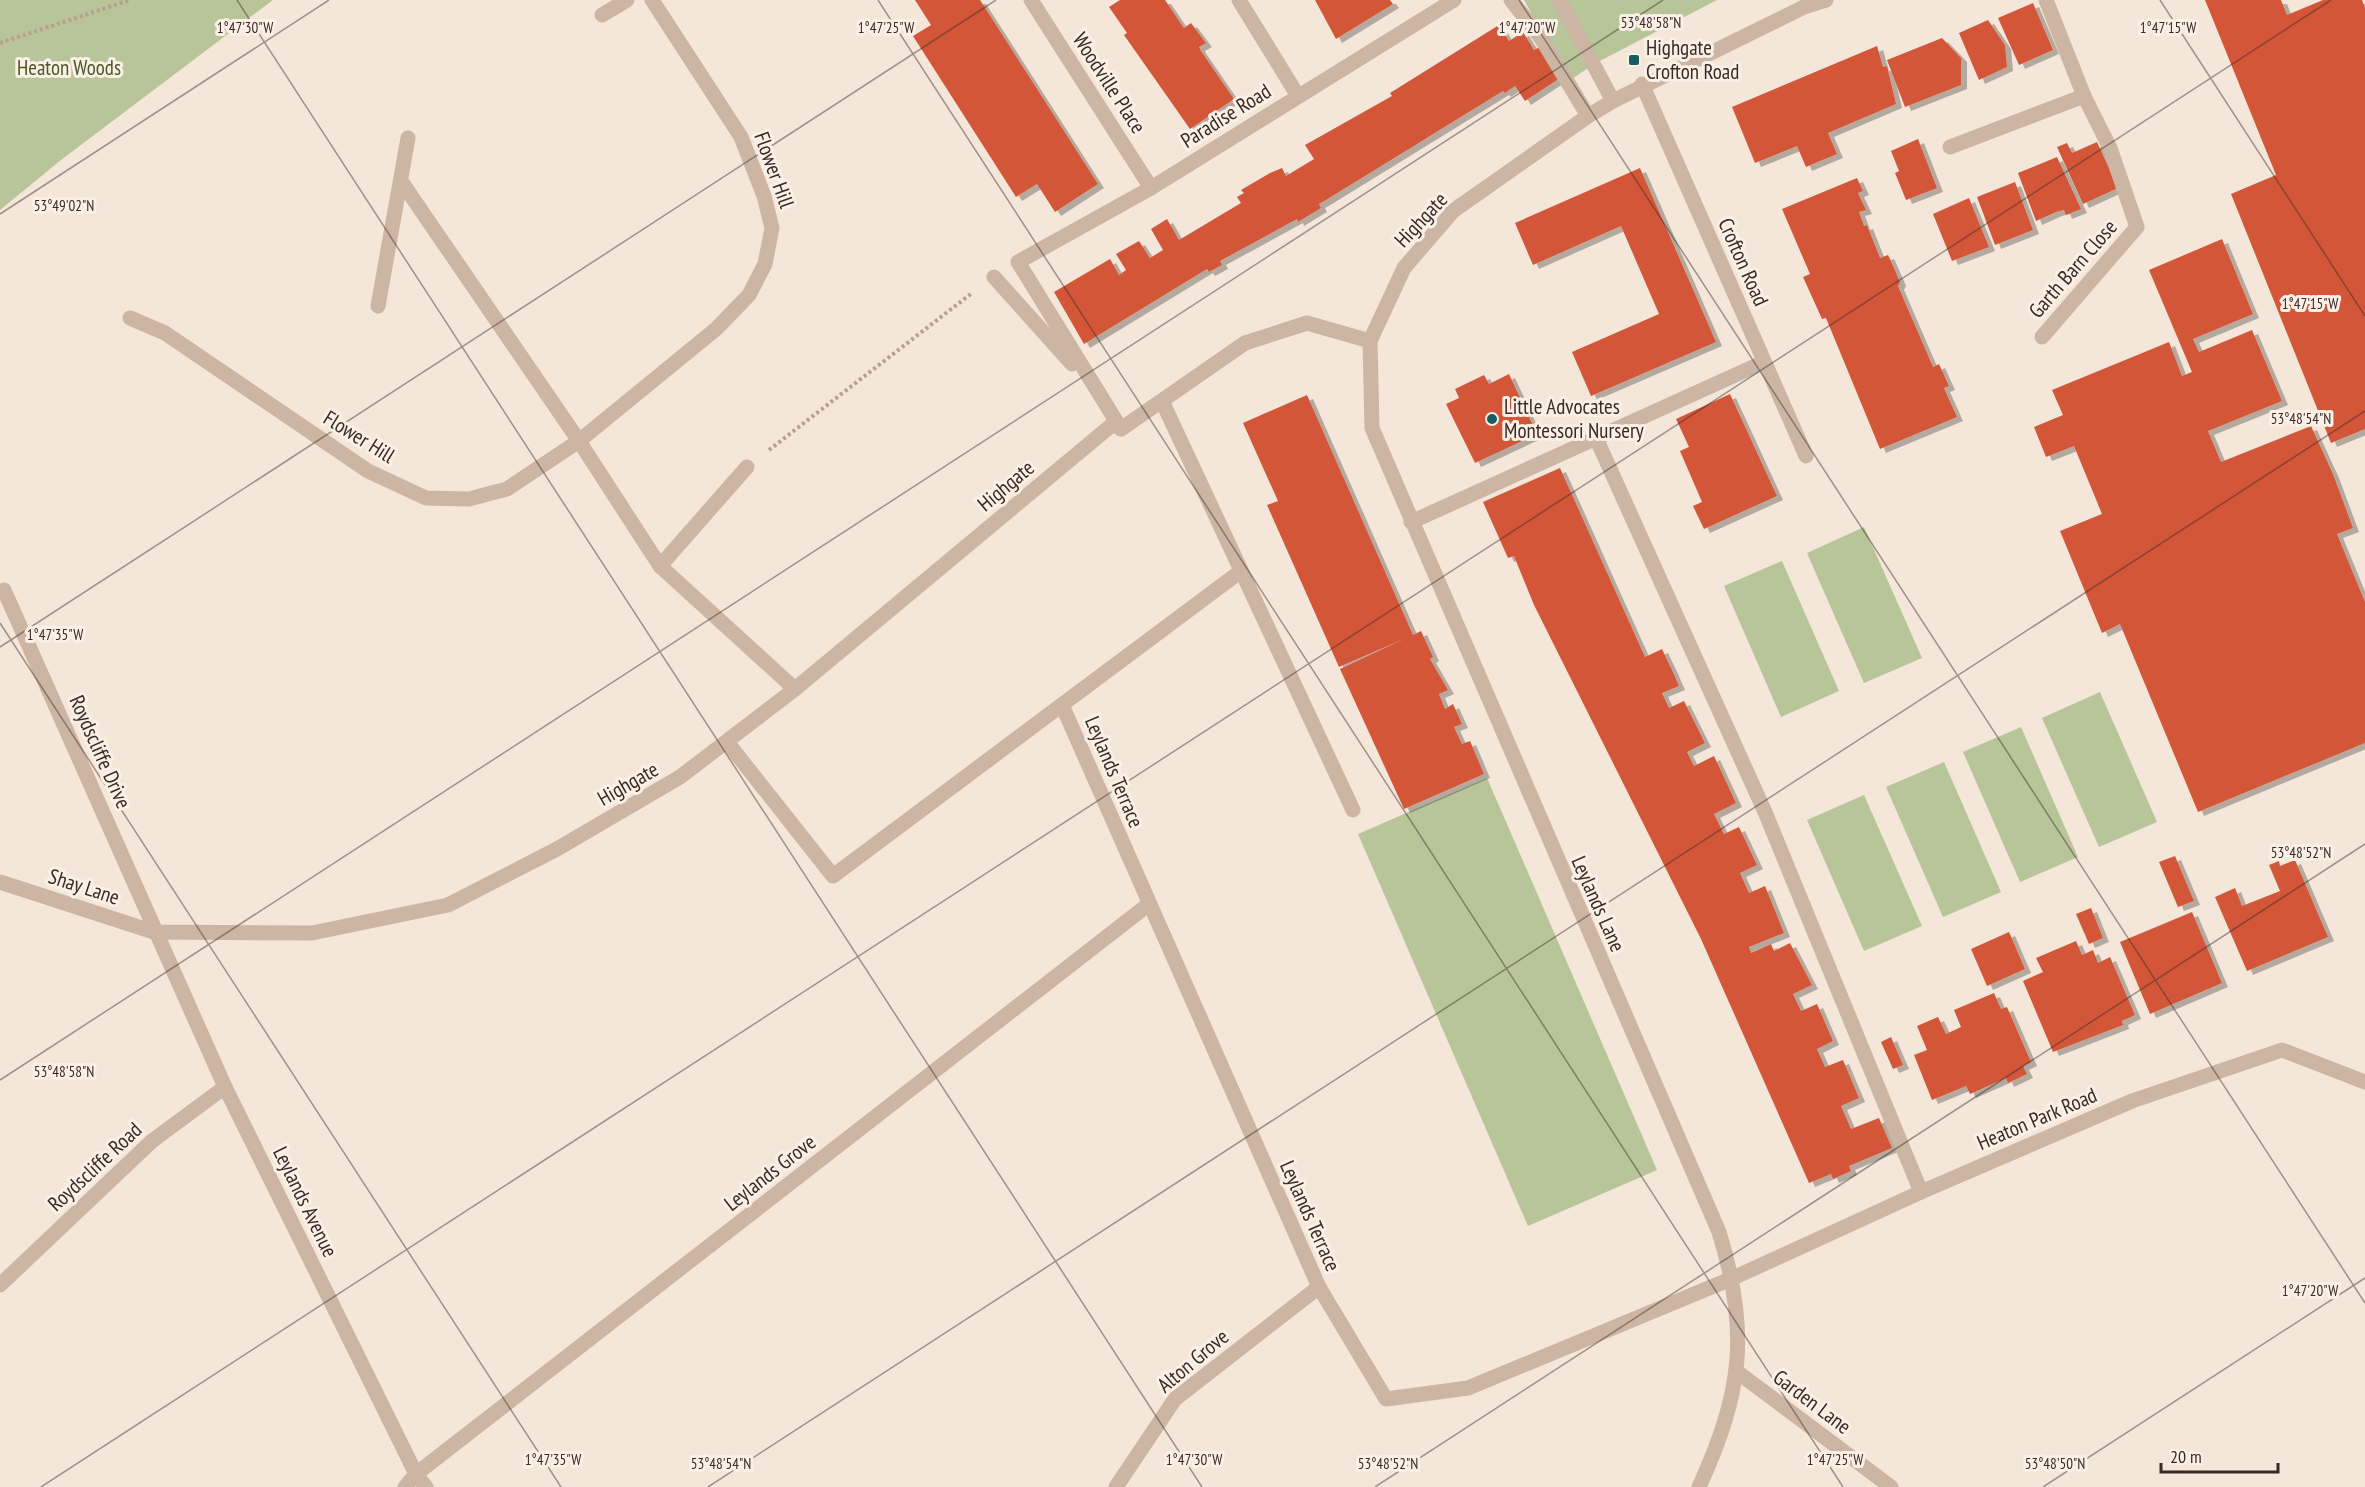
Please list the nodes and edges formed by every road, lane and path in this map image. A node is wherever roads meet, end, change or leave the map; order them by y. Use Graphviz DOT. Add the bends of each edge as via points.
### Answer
graph roads {
  1 [pos="130,0"];
  2 [pos="627,0"];
  3 [pos="652,0"];
  4 [pos="1031,0"];
  5 [pos="1239,0"];
  6 [pos="1454,0"];
  7 [pos="1511,0"];
  8 [pos="1559,0"];
  9 [pos="1826,0"];
  10 [pos="2046,0"];
  11 [pos="602,15"];
  12 [pos="0,43"];
  13 [pos="1642,84"];
  14 [pos="1298,96"];
  15 [pos="2084,96"];
  16 [pos="1613,101"];
  17 [pos="1588,116"];
  18 [pos="408,138"];
  19 [pos="1950,147"];
  20 [pos="401,181"];
  21 [pos="1151,188"];
  22 [pos="994,277"];
  23 [pos="378,306"];
  24 [pos="130,318"];
  25 [pos="2042,337"];
  26 [pos="1370,341"];
  27 [pos="1764,362"];
  28 [pos="1162,400"];
  29 [pos="1117,426"];
  30 [pos="1596,438"];
  31 [pos="579,441"];
  32 [pos="1806,456"];
  33 [pos="747,467"];
  34 [pos="1411,522"];
  35 [pos="660,566"];
  36 [pos="1241,571"];
  37 [pos="4,590"];
  38 [pos="795,689"];
  39 [pos="1062,705"];
  40 [pos="727,742"];
  41 [pos="1353,810"];
  42 [pos="0,882"];
  43 [pos="1149,904"];
  44 [pos="154,932"];
  45 [pos="2365,1082"];
  46 [pos="225,1087"];
  47 [pos="1921,1191"];
  48 [pos="1733,1278"];
  49 [pos="0,1285"];
  50 [pos="1319,1287"];
  51 [pos="1736,1371"];
  52 [pos="421,1481"];
  53 [pos="405,1487"];
  54 [pos="1116,1487"];
  55 [pos="1699,1487"];
  56 [pos="1892,1487"];
  1 -- 12 [label="path"];
  2 -- 11 [label="street"];
  3 -- 31 [label="street, Flower Hill" via="741,137 772,228 765,264 749,295 716,328"];
  4 -- 21 [label="street, Woodville Place"];
  5 -- 14 [label="street"];
  6 -- 14 [label="street, Paradise Road"];
  7 -- 17 [label="street" via="1540,38"];
  8 -- 16 [label="street"];
  9 -- 13 [label="street, Highgate"];
  10 -- 15 [label="street, Garth Barn Close"];
  13 -- 16 [label="street, Highgate"];
  13 -- 27 [label="street, Crofton Road"];
  14 -- 21 [label="street, Paradise Road"];
  15 -- 19 [label="street"];
  15 -- 25 [label="street, Garth Barn Close" via="2110,148 2138,226"];
  16 -- 17 [label="street, Highgate"];
  17 -- 26 [label="street, Highgate" via="1453,211 1404,268"];
  18 -- 20 [label="street"];
  20 -- 23 [label="street"];
  20 -- 31 [label="street"];
  21 -- 29 [label="street, Paradise Road" via="1018,262"];
  22 -- 29 [label="street" via="1094,388"];
  22 -- 33 [label="path"];
  24 -- 31 [label="street, Flower Hill" via="165,333 368,471 426,498 470,499 507,489"];
  26 -- 28 [label="street, Highgate" via="1307,323 1245,343"];
  26 -- 34 [label="street, Leylands Lane" via="1372,428"];
  27 -- 30 [label="street"];
  27 -- 32 [label="street, Crofton Road"];
  28 -- 29 [label="street, Highgate"];
  28 -- 36 [label="street"];
  29 -- 38 [label="street, Highgate"];
  30 -- 34 [label="street"];
  30 -- 47 [label="street" via="1765,812"];
  31 -- 35 [label="street"];
  33 -- 35 [label="street"];
  34 -- 48 [label="street, Leylands Lane" via="1719,1232"];
  35 -- 38 [label="street"];
  36 -- 39 [label="street, Leylands Terrace"];
  36 -- 41 [label="street"];
  37 -- 44 [label="street, Roydscliffe Drive"];
  38 -- 40 [label="street, Highgate"];
  39 -- 40 [label="street, Leylands Terrace" via="833,876"];
  39 -- 43 [label="street, Leylands Terrace"];
  40 -- 44 [label="street, Highgate" via="670,783 557,849 448,905 312,933"];
  42 -- 44 [label="street, Shay Lane"];
  43 -- 50 [label="street, Leylands Terrace"];
  43 -- 52 [label="street, Leylands Grove"];
  44 -- 46 [label="street, Leylands Avenue"];
  45 -- 47 [label="street, Heaton Park Road" via="2282,1050 2132,1101"];
  46 -- 49 [label="street, Roydscliffe Road" via="152,1141"];
  46 -- 52 [label="street, Leylands Avenue"];
  47 -- 48 [label="street, Heaton Park Road"];
  48 -- 50 [label="street, Leylands Terrace" via="1468,1388 1386,1399"];
  48 -- 51 [label="street, Leylands Lane" via="1738,1329"];
  50 -- 54 [label="street, Alton Grove" via="1175,1399"];
  51 -- 55 [label="street, Leylands Lane" via="1731,1407"];
  51 -- 56 [label="street, Garden Lane"];
  52 -- 53 [label="street, Leylands Grove"];
}
